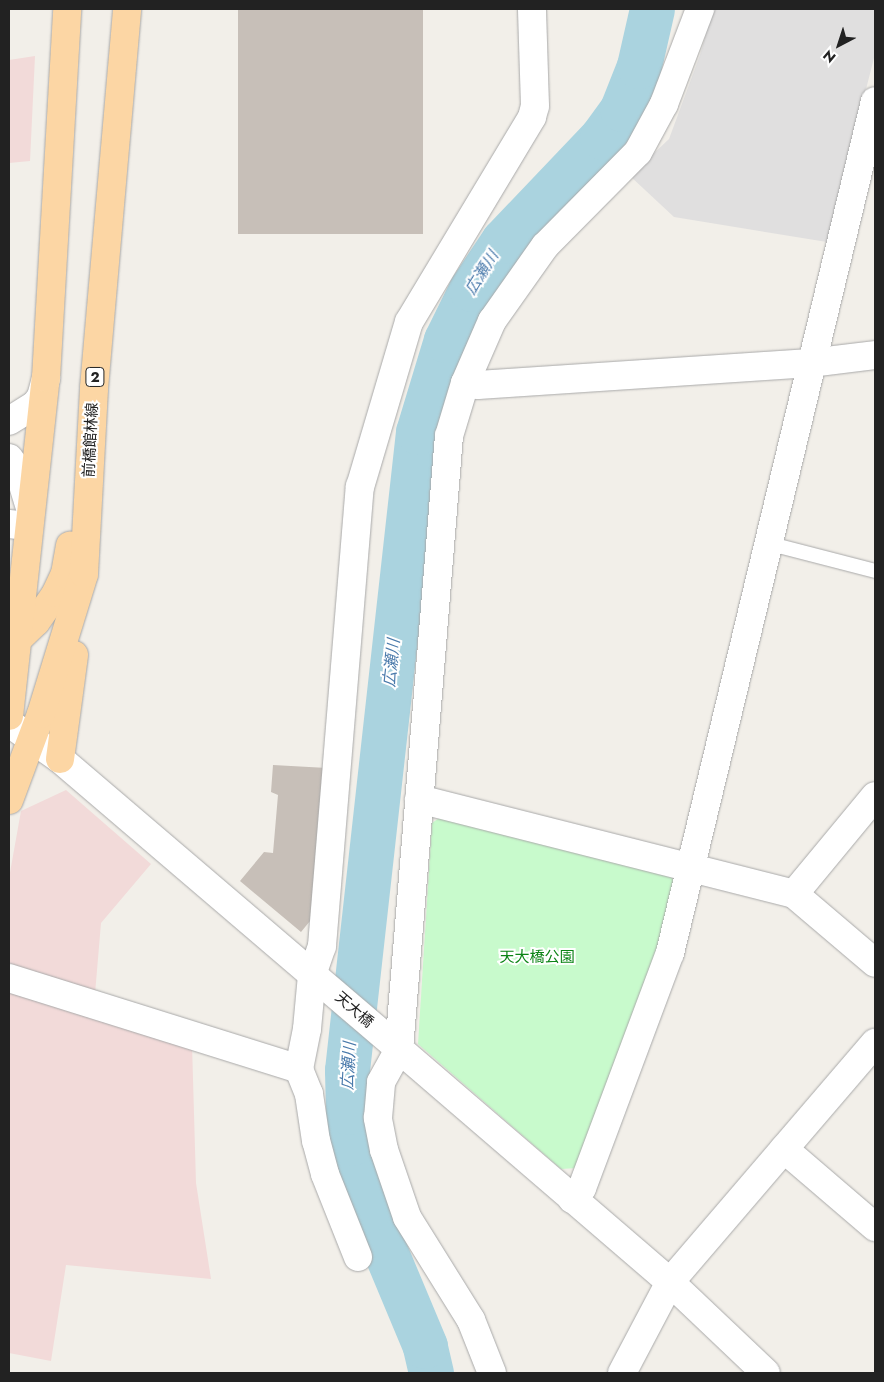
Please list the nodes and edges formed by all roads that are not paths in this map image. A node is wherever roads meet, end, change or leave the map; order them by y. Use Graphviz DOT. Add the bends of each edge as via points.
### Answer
graph roads {
  1 [pos="67,9"];
  2 [pos="126,9"];
  3 [pos="532,9"];
  4 [pos="700,9"];
  5 [pos="875,100"];
  6 [pos="875,355"];
  7 [pos="810,363"];
  8 [pos="46,378"];
  9 [pos="465,383"];
  10 [pos="94,388"];
  11 [pos="9,421"];
  12 [pos="9,458"];
  13 [pos="24,523"];
  14 [pos="767,543"];
  15 [pos="9,570"];
  16 [pos="875,571"];
  17 [pos="84,574"];
  18 [pos="14,643"];
  19 [pos="9,716"];
  20 [pos="9,723"];
  21 [pos="32,738"];
  22 [pos="60,759"];
  23 [pos="875,796"];
  24 [pos="419,799"];
  25 [pos="9,800"];
  26 [pos="694,866"];
  27 [pos="794,894"];
  28 [pos="875,963"];
  29 [pos="9,978"];
  30 [pos="320,982"];
  31 [pos="389,1041"];
  32 [pos="875,1043"];
  33 [pos="299,1069"];
  34 [pos="784,1149"];
  35 [pos="572,1199"];
  36 [pos="875,1227"];
  37 [pos="358,1257"];
  38 [pos="670,1282"];
  39 [pos="492,1373"];
  40 [pos="622,1373"];
  41 [pos="766,1373"];
  1 -- 8 [label="main road"];
  2 -- 10 [label="main road, 前橋館林線 / 2"];
  3 -- 30 [label="street" via="535,106 532,117 409,322 362,472"];
  4 -- 9 [label="street" via="651,132 624,168 546,246 510,292 492,320"];
  5 -- 7 [label="street"];
  6 -- 7 [label="street"];
  7 -- 9 [label="street" via="478,386"];
  7 -- 14 [label="street"];
  8 -- 11 [label="street" via="41,397 35,405"];
  8 -- 13 [label="main road"];
  9 -- 24 [label="street" via="449,436 444,470"];
  10 -- 17 [label="main road, 前橋館林線 / 2"];
  10 -- 18 [label="main road" via="65,574 45,610"];
  12 -- 13 [label="street" via="19,472"];
  13 -- 15 [label="main road"];
  13 -- 18 [label="main road"];
  14 -- 16 [label="lane"];
  14 -- 26 [label="street"];
  17 -- 21 [label="main road, 前橋館林線 / 2"];
  17 -- 22 [label="main road" via="84,598 61,732"];
  18 -- 19 [label="main road"];
  20 -- 21 [label="street, 天大橋"];
  21 -- 22 [label="street, 天大橋"];
  21 -- 25 [label="main road, 前橋館林線 / 2"];
  22 -- 30 [label="street, 天大橋"];
  23 -- 27 [label="street"];
  24 -- 26 [label="street"];
  24 -- 31 [label="street"];
  26 -- 27 [label="street"];
  26 -- 35 [label="street" via="670,953 582,1188"];
  27 -- 28 [label="street"];
  29 -- 33 [label="street"];
  30 -- 31 [label="street, 天大橋"];
  30 -- 33 [label="street"];
  31 -- 35 [label="street, 天大橋"];
  31 -- 39 [label="street" via="378,1118 384,1150 408,1217 471,1320"];
  32 -- 34 [label="street"];
  33 -- 37 [label="street" via="309,1094 316,1142 325,1174"];
  34 -- 36 [label="street"];
  34 -- 38 [label="street"];
  35 -- 38 [label="street, 天大橋"];
  38 -- 40 [label="street"];
  38 -- 41 [label="street, 天大橋"];
}
